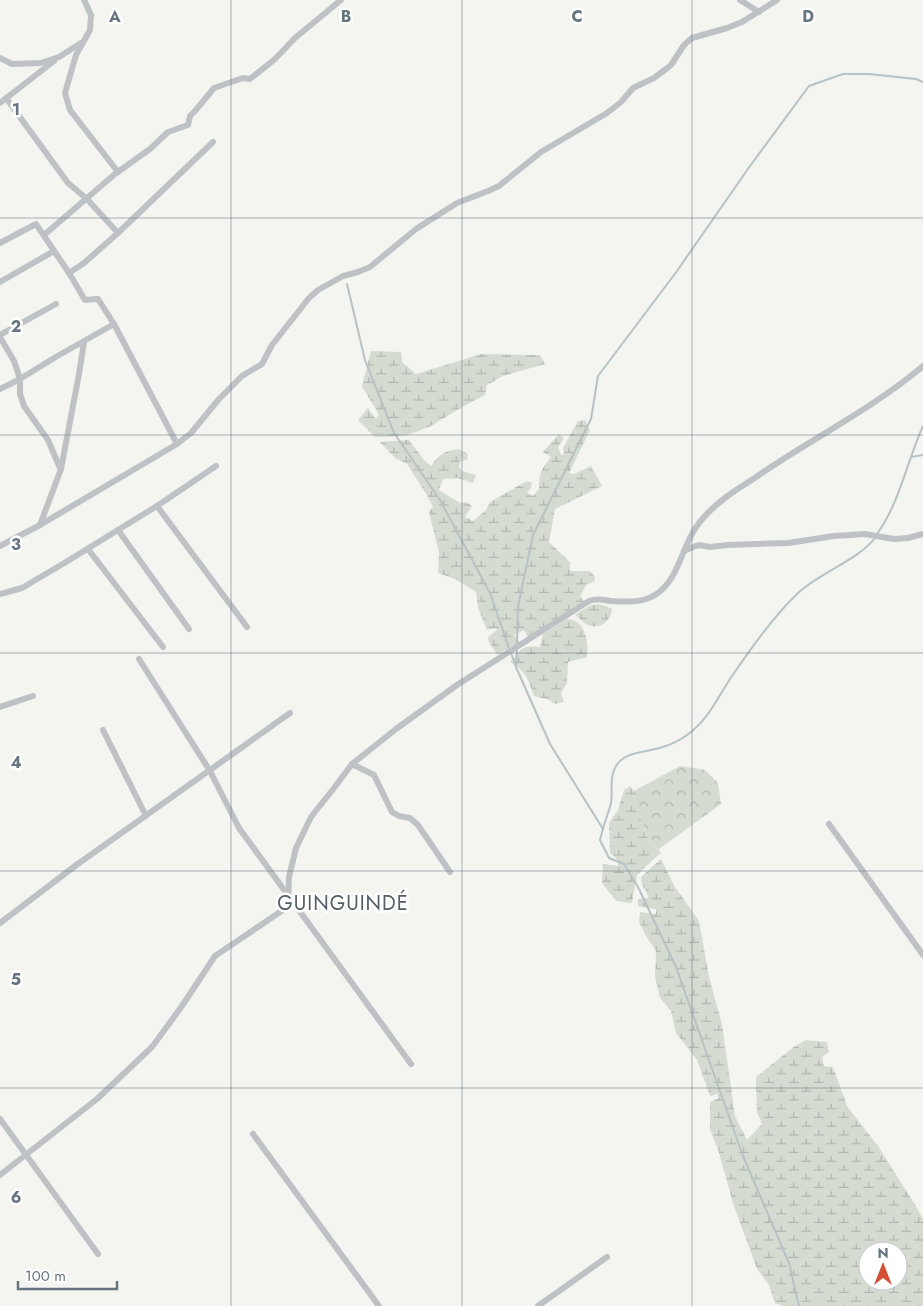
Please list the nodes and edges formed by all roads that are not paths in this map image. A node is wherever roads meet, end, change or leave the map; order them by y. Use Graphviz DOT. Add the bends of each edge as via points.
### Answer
graph roads {
  1 [pos="84,0"];
  2 [pos="341,0"];
  3 [pos="740,0"];
  4 [pos="777,0"];
  5 [pos="759,12"];
  6 [pos="86,40"];
  7 [pos="59,57"];
  8 [pos="0,58"];
  9 [pos="6,98"];
  10 [pos="0,103"];
  11 [pos="213,142"];
  12 [pos="118,172"];
  13 [pos="87,199"];
  14 [pos="118,233"];
  15 [pos="44,235"];
  16 [pos="0,243"];
  17 [pos="54,251"];
  18 [pos="69,273"];
  19 [pos="0,282"];
  20 [pos="56,304"];
  21 [pos="114,324"];
  22 [pos="0,336"];
  23 [pos="84,342"];
  24 [pos="923,366"];
  25 [pos="20,379"];
  26 [pos="0,389"];
  27 [pos="177,444"];
  28 [pos="216,466"];
  29 [pos="61,469"];
  30 [pos="157,506"];
  31 [pos="40,526"];
  32 [pos="118,530"];
  33 [pos="923,534"];
  34 [pos="0,546"];
  35 [pos="88,549"];
  36 [pos="684,551"];
  37 [pos="0,594"];
  38 [pos="247,627"];
  39 [pos="189,629"];
  40 [pos="164,648"];
  41 [pos="139,659"];
  42 [pos="33,696"];
  43 [pos="0,707"];
  44 [pos="290,713"];
  45 [pos="103,730"];
  46 [pos="352,764"];
  47 [pos="210,770"];
  48 [pos="146,816"];
  49 [pos="829,824"];
  50 [pos="450,872"];
  51 [pos="288,894"];
  52 [pos="0,924"];
  53 [pos="923,955"];
  54 [pos="411,1064"];
  55 [pos="0,1119"];
  56 [pos="253,1134"];
  57 [pos="25,1155"];
  58 [pos="0,1175"];
  59 [pos="98,1254"];
  60 [pos="607,1257"];
  61 [pos="379,1306"];
  62 [pos="538,1306"];
  1 -- 6 [label="street" via="91,15"];
  2 -- 12 [label="street" via="250,79 243,78 213,89 190,116 188,125 168,132"];
  3 -- 5 [label="street"];
  4 -- 5 [label="street"];
  5 -- 27 [label="street" via="727,28 692,38 660,75 636,86 613,109 542,152 499,186 457,203 416,229 370,266 344,275 314,292 272,345 262,364 242,376 191,433"];
  6 -- 7 [label="street"];
  6 -- 12 [label="street" via="76,55 65,93 70,110"];
  7 -- 8 [label="street" via="41,63 12,64"];
  7 -- 9 [label="street"];
  9 -- 10 [label="street"];
  9 -- 13 [label="street" via="68,183"];
  11 -- 14 [label="street"];
  12 -- 13 [label="street"];
  13 -- 14 [label="street"];
  13 -- 15 [label="street"];
  14 -- 18 [label="street"];
  15 -- 16 [label="street" via="36,224"];
  15 -- 17 [label="street"];
  17 -- 18 [label="street"];
  17 -- 19 [label="street"];
  18 -- 21 [label="street" via="85,300 98,299"];
  20 -- 22 [label="street"];
  21 -- 23 [label="street"];
  21 -- 27 [label="street"];
  22 -- 25 [label="street"];
  23 -- 25 [label="street"];
  23 -- 29 [label="street"];
  24 -- 36 [label="street" via="890,392 724,498 699,522"];
  25 -- 26 [label="street"];
  25 -- 29 [label="street" via="24,406 48,440"];
  27 -- 31 [label="street"];
  28 -- 30 [label="street"];
  29 -- 31 [label="street"];
  30 -- 32 [label="street"];
  30 -- 38 [label="street"];
  31 -- 34 [label="street"];
  32 -- 35 [label="street"];
  32 -- 39 [label="street"];
  33 -- 36 [label="street" via="894,539 865,534 788,543 699,545"];
  35 -- 37 [label="street" via="22,588"];
  35 -- 40 [label="street"];
  36 -- 46 [label="street" via="674,575 655,595 637,602 589,601 457,685"];
  41 -- 47 [label="street"];
  42 -- 43 [label="street"];
  44 -- 47 [label="street"];
  45 -- 48 [label="street"];
  46 -- 50 [label="street" via="374,775 392,812 410,818 418,825"];
  46 -- 51 [label="street" via="311,817 296,848"];
  47 -- 48 [label="street"];
  47 -- 51 [label="street" via="238,828"];
  48 -- 52 [label="street"];
  49 -- 53 [label="street"];
  51 -- 54 [label="street"];
  51 -- 57 [label="street" via="288,904 283,910 215,956 152,1047 97,1099"];
  55 -- 57 [label="street"];
  56 -- 61 [label="street"];
  57 -- 58 [label="street"];
  57 -- 59 [label="street"];
  60 -- 62 [label="street"];
}
